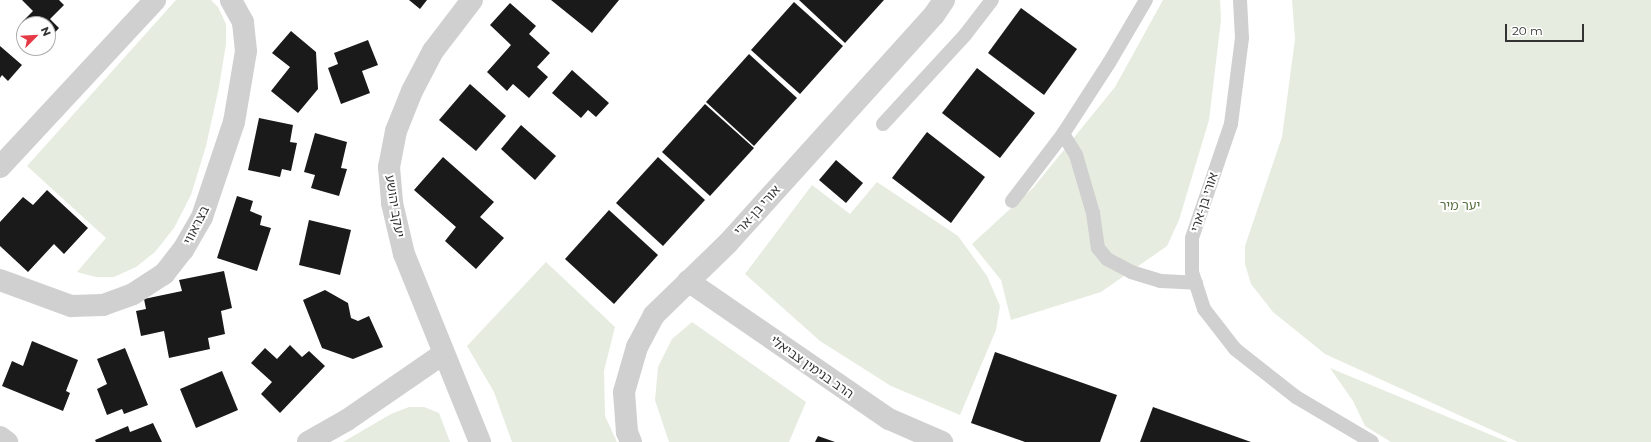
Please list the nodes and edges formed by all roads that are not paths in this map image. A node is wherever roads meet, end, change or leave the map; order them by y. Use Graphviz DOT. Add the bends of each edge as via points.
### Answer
graph roads {
  1 [pos="156,0"];
  2 [pos="231,0"];
  3 [pos="472,0"];
  4 [pos="944,0"];
  5 [pos="992,0"];
  6 [pos="1146,0"];
  7 [pos="1240,0"];
  8 [pos="883,124"];
  9 [pos="1062,134"];
  10 [pos="0,167"];
  11 [pos="1012,201"];
  12 [pos="0,280"];
  13 [pos="688,281"];
  14 [pos="1196,283"];
  15 [pos="442,354"];
  16 [pos="0,436"];
  17 [pos="7,442"];
  18 [pos="308,442"];
  19 [pos="480,442"];
  20 [pos="631,442"];
  21 [pos="942,442"];
  22 [pos="1372,442"];
  1 -- 10 [label="street"];
  2 -- 12 [label="street, בצראווי" via="243,22 246,51 234,122 202,217 183,250 168,268 133,294 103,305 71,306"];
  3 -- 15 [label="street, יעקב יהושע" via="433,51 412,91 396,131 389,167 392,203 404,254"];
  4 -- 13 [label="street, אורי בן-ארי" via="934,15 728,243"];
  5 -- 8 [label="lane" via="965,34"];
  6 -- 9 [label="lane" via="1109,63"];
  7 -- 14 [label="lane, אורי בן-ארי" via="1242,38 1231,124 1192,238 1192,272"];
  9 -- 11 [label="lane"];
  9 -- 14 [label="lane" via="1076,155 1093,213 1098,248 1107,259 1131,272 1161,281"];
  13 -- 20 [label="street, אורי בן-ארי" via="654,315 637,347 624,392 627,432"];
  13 -- 21 [label="street, הרב בנימין צביאלי" via="889,419"];
  14 -- 22 [label="lane, אורי בן-ארי" via="1204,309 1235,349 1296,397"];
  15 -- 18 [label="street" via="347,420"];
  15 -- 19 [label="street, יעקב יהושע"];
  16 -- 17 [label="street"];
}
